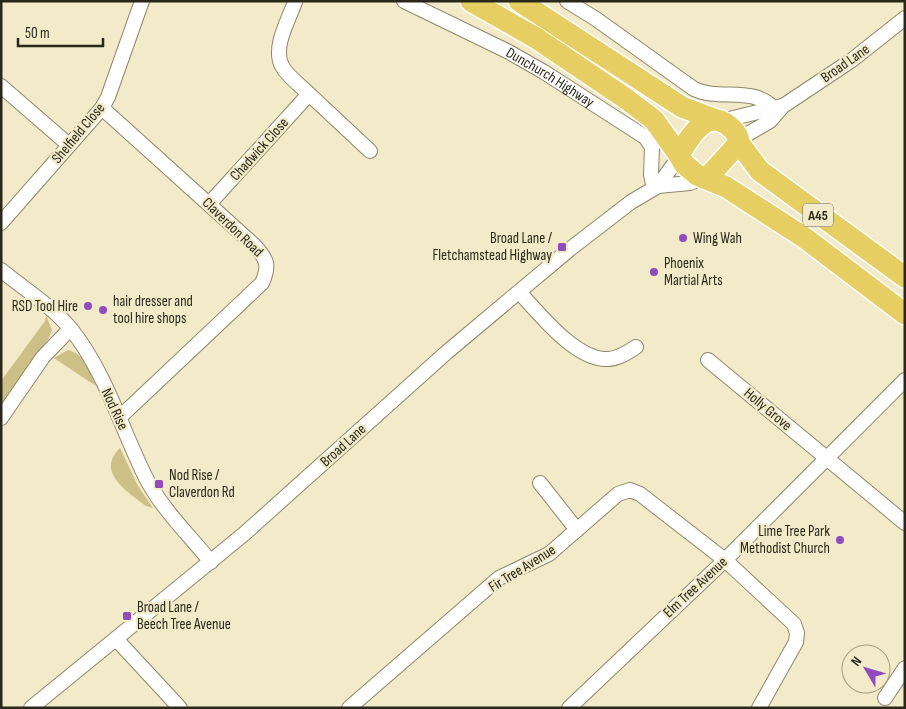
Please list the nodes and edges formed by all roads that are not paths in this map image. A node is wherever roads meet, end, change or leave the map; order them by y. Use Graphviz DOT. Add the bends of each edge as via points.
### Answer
graph roads {
  1 [pos="142,1"];
  2 [pos="404,1"];
  3 [pos="471,1"];
  4 [pos="519,1"];
  5 [pos="567,1"];
  6 [pos="295,2"];
  7 [pos="905,18"];
  8 [pos="1,86"];
  9 [pos="309,94"];
  10 [pos="778,107"];
  11 [pos="102,108"];
  12 [pos="720,121"];
  13 [pos="739,141"];
  14 [pos="69,145"];
  15 [pos="373,154"];
  16 [pos="679,156"];
  17 [pos="705,177"];
  18 [pos="656,187"];
  19 [pos="210,203"];
  20 [pos="1,223"];
  21 [pos="1,270"];
  22 [pos="905,277"];
  23 [pos="519,292"];
  24 [pos="905,314"];
  25 [pos="70,329"];
  26 [pos="636,347"];
  27 [pos="708,360"];
  28 [pos="905,380"];
  29 [pos="120,417"];
  30 [pos="1,418"];
  31 [pos="826,460"];
  32 [pos="540,483"];
  33 [pos="905,523"];
  34 [pos="577,530"];
  35 [pos="725,560"];
  36 [pos="211,562"];
  37 [pos="116,639"];
  38 [pos="905,668"];
  39 [pos="885,698"];
  40 [pos="31,708"];
  41 [pos="180,708"];
  42 [pos="349,708"];
  43 [pos="568,708"];
  44 [pos="759,708"];
  1 -- 11 [label="street, Shelfield Close"];
  2 -- 18 [label="street, Dunchurch Highway" via="509,52 645,137 652,147 652,175"];
  3 -- 16 [label="highway, Dunchurch Highway" via="536,38 625,98 654,120"];
  4 -- 12 [label="highway" via="682,107"];
  5 -- 10 [label="street" via="694,89 761,97"];
  6 -- 9 [label="street" via="279,58 286,72"];
  7 -- 10 [label="street, Broad Lane" via="852,60"];
  8 -- 14 [label="street"];
  9 -- 15 [label="street"];
  9 -- 19 [label="street, Chadwick Close"];
  10 -- 12 [label="street, Broad Lane"];
  10 -- 13 [label="street, Broad Lane" via="770,121"];
  11 -- 14 [label="street, Shelfield Close"];
  11 -- 19 [label="street, Claverdon Road"];
  12 -- 13 [label="highway" via="728,125"];
  12 -- 16 [label="highway" via="709,120 697,128"];
  13 -- 17 [label="highway"];
  13 -- 22 [label="highway, A45" via="760,171"];
  14 -- 20 [label="street, Shelfield Close"];
  16 -- 17 [label="highway, Dunchurch Highway" via="689,169"];
  16 -- 18 [label="street, Broad Lane"];
  17 -- 18 [label="street, Broad Lane" via="690,184"];
  17 -- 24 [label="highway, A45" via="806,238"];
  18 -- 23 [label="street, Broad Lane" via="631,202"];
  19 -- 29 [label="street, Claverdon Road" via="267,260 266,274 262,283"];
  21 -- 25 [label="street, Nod Rise" via="53,311"];
  23 -- 26 [label="street" via="562,337 588,355 608,360"];
  23 -- 36 [label="street, Broad Lane"];
  25 -- 29 [label="street, Nod Rise" via="88,354"];
  25 -- 30 [label="street" via="42,357"];
  27 -- 31 [label="street, Holly Grove"];
  28 -- 31 [label="street, Elm Tree Avenue"];
  29 -- 36 [label="street, Nod Rise" via="147,479 166,508"];
  31 -- 33 [label="street, Holly Grove"];
  31 -- 35 [label="street, Elm Tree Avenue"];
  32 -- 34 [label="street"];
  34 -- 35 [label="street, Fir Tree Avenue" via="618,494 630,490 640,494"];
  34 -- 42 [label="street, Fir Tree Avenue" via="549,554 499,578"];
  35 -- 43 [label="street, Elm Tree Avenue"];
  35 -- 44 [label="street" via="796,628 796,642"];
  36 -- 37 [label="street, Broad Lane"];
  37 -- 40 [label="street, Broad Lane"];
  37 -- 41 [label="street"];
  38 -- 39 [label="street"];
}
